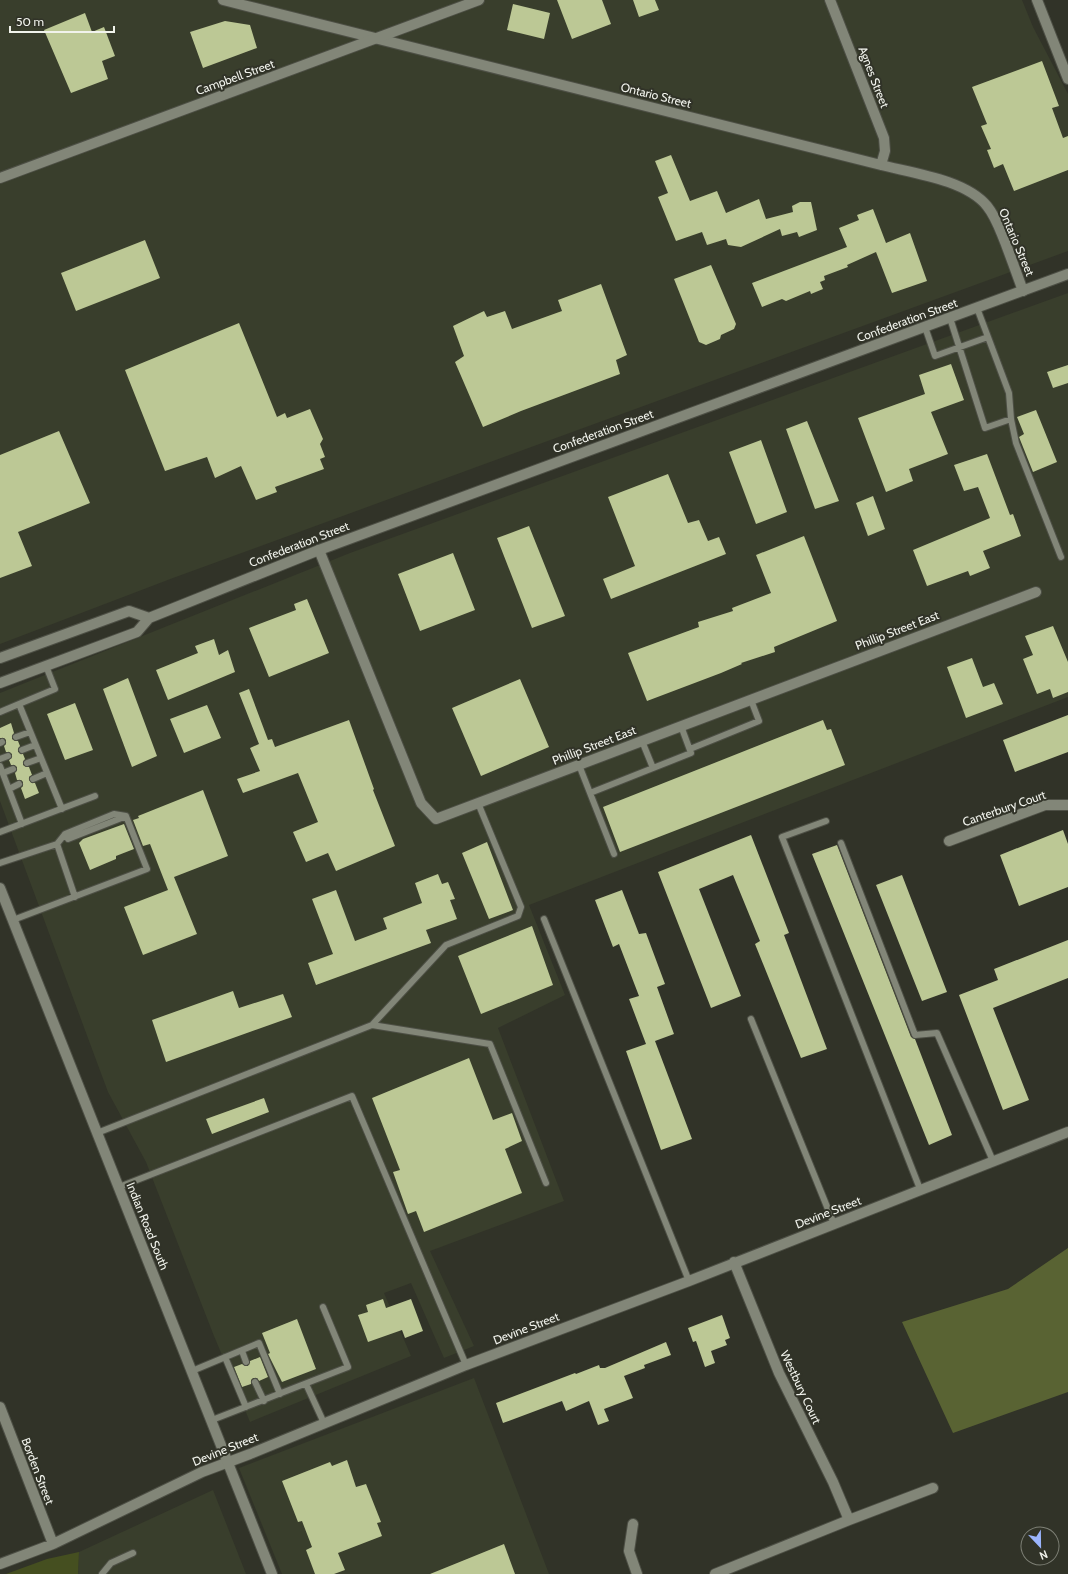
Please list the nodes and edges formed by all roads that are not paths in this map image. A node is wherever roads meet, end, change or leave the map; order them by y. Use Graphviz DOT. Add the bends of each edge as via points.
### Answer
graph roads {
  1 [pos="223,0"];
  2 [pos="479,0"];
  3 [pos="830,0"];
  4 [pos="1037,0"];
  5 [pos="375,38"];
  6 [pos="1068,79"];
  7 [pos="881,165"];
  8 [pos="0,178"];
  9 [pos="1068,274"];
  10 [pos="1024,291"];
  11 [pos="977,308"];
  12 [pos="950,318"];
  13 [pos="925,327"];
  14 [pos="988,337"];
  15 [pos="960,347"];
  16 [pos="1011,419"];
  17 [pos="319,550"];
  18 [pos="1061,557"];
  19 [pos="1036,592"];
  20 [pos="149,618"];
  21 [pos="0,658"];
  22 [pos="46,666"];
  23 [pos="0,683"];
  24 [pos="751,700"];
  25 [pos="18,704"];
  26 [pos="0,712"];
  27 [pos="681,726"];
  28 [pos="30,732"];
  29 [pos="16,737"];
  30 [pos="642,741"];
  31 [pos="35,745"];
  32 [pos="690,749"];
  33 [pos="22,750"];
  34 [pos="8,756"];
  35 [pos="41,758"];
  36 [pos="0,759"];
  37 [pos="27,763"];
  38 [pos="579,765"];
  39 [pos="0,766"];
  40 [pos="653,768"];
  41 [pos="13,769"];
  42 [pos="3,773"];
  43 [pos="47,773"];
  44 [pos="33,778"];
  45 [pos="19,784"];
  46 [pos="9,788"];
  47 [pos="590,793"];
  48 [pos="95,796"];
  49 [pos="478,803"];
  50 [pos="1068,805"];
  51 [pos="62,809"];
  52 [pos="826,821"];
  53 [pos="22,824"];
  54 [pos="0,832"];
  55 [pos="949,841"];
  56 [pos="841,843"];
  57 [pos="57,844"];
  58 [pos="614,854"];
  59 [pos="0,863"];
  60 [pos="0,888"];
  61 [pos="75,897"];
  62 [pos="544,919"];
  63 [pos="13,920"];
  64 [pos="751,1019"];
  65 [pos="372,1025"];
  66 [pos="1068,1132"];
  67 [pos="97,1133"];
  68 [pos="993,1162"];
  69 [pos="546,1183"];
  70 [pos="119,1187"];
  71 [pos="920,1189"];
  72 [pos="834,1224"];
  73 [pos="734,1262"];
  74 [pos="689,1281"];
  75 [pos="323,1307"];
  76 [pos="242,1351"];
  77 [pos="225,1357"];
  78 [pos="246,1362"];
  79 [pos="466,1365"];
  80 [pos="192,1371"];
  81 [pos="255,1382"];
  82 [pos="306,1384"];
  83 [pos="280,1394"];
  84 [pos="264,1401"];
  85 [pos="0,1407"];
  86 [pos="246,1407"];
  87 [pos="212,1420"];
  88 [pos="324,1423"];
  89 [pos="228,1462"];
  90 [pos="933,1488"];
  91 [pos="849,1520"];
  92 [pos="633,1524"];
  93 [pos="52,1544"];
  94 [pos="133,1553"];
  95 [pos="0,1564"];
  96 [pos="102,1574"];
  97 [pos="272,1574"];
  98 [pos="637,1574"];
  99 [pos="715,1574"];
  1 -- 5 [label="street, Ontario Street"];
  2 -- 5 [label="street, Campbell Street"];
  3 -- 7 [label="street, Agnes Street" via="884,138 885,151"];
  4 -- 6 [label="street"];
  5 -- 7 [label="street, Ontario Street"];
  5 -- 8 [label="street, Campbell Street"];
  7 -- 10 [label="street, Ontario Street" via="952,183 976,195 996,220"];
  9 -- 10 [label="street, Confederation Street"];
  10 -- 11 [label="street, Confederation Street"];
  11 -- 12 [label="street, Confederation Street"];
  11 -- 14 [label="lane"];
  12 -- 13 [label="street, Confederation Street"];
  12 -- 15 [label="lane"];
  13 -- 15 [label="lane" via="935,356"];
  13 -- 17 [label="street, Confederation Street"];
  14 -- 15 [label="lane"];
  14 -- 16 [label="lane" via="1009,393"];
  15 -- 16 [label="lane" via="985,428"];
  16 -- 18 [label="lane" via="1016,443"];
  17 -- 20 [label="street, Confederation Street"];
  17 -- 49 [label="street, Phillip Street East" via="421,803 436,819"];
  19 -- 24 [label="street, Phillip Street East"];
  20 -- 21 [label="street" via="129,611"];
  20 -- 22 [label="street, Confederation Street" via="137,632"];
  22 -- 23 [label="street, Confederation Street"];
  22 -- 25 [label="lane" via="55,689"];
  24 -- 27 [label="street, Phillip Street East"];
  24 -- 32 [label="lane" via="759,721"];
  25 -- 26 [label="lane"];
  25 -- 28 [label="lane"];
  27 -- 30 [label="street, Phillip Street East"];
  27 -- 32 [label="lane"];
  28 -- 29 [label="lane"];
  28 -- 31 [label="lane"];
  30 -- 38 [label="street, Phillip Street East"];
  30 -- 40 [label="lane"];
  31 -- 33 [label="lane"];
  31 -- 35 [label="lane"];
  32 -- 40 [label="lane" via="691,753"];
  34 -- 36 [label="lane"];
  35 -- 37 [label="lane"];
  35 -- 43 [label="lane"];
  38 -- 47 [label="lane"];
  38 -- 49 [label="street, Phillip Street East"];
  39 -- 42 [label="lane"];
  40 -- 47 [label="lane"];
  41 -- 42 [label="lane"];
  42 -- 46 [label="lane"];
  43 -- 44 [label="lane"];
  43 -- 51 [label="lane"];
  45 -- 46 [label="lane"];
  46 -- 53 [label="lane"];
  47 -- 58 [label="lane"];
  48 -- 51 [label="lane"];
  49 -- 65 [label="lane" via="521,907 518,916 446,945"];
  50 -- 55 [label="street, Canterbury Court" via="1045,805"];
  51 -- 53 [label="lane"];
  52 -- 71 [label="lane" via="782,837"];
  53 -- 54 [label="lane"];
  56 -- 68 [label="lane" via="915,1035 937,1033"];
  57 -- 59 [label="lane"];
  57 -- 61 [label="lane"];
  57 -- 61 [label="lane" via="65,834 68,839 126,816 147,869"];
  60 -- 63 [label="street, Indian Road South"];
  61 -- 63 [label="lane"];
  62 -- 74 [label="lane"];
  63 -- 67 [label="street, Indian Road South"];
  64 -- 72 [label="lane"];
  65 -- 67 [label="lane"];
  65 -- 69 [label="lane" via="490,1044"];
  66 -- 68 [label="street, Devine Street"];
  67 -- 70 [label="street, Indian Road South"];
  68 -- 71 [label="street, Devine Street"];
  70 -- 79 [label="lane" via="352,1096"];
  70 -- 80 [label="street, Indian Road South"];
  71 -- 72 [label="street, Devine Street"];
  72 -- 73 [label="street, Devine Street"];
  73 -- 74 [label="street, Devine Street"];
  73 -- 91 [label="street, Westbury Court" via="778,1373 833,1482"];
  74 -- 79 [label="street, Devine Street"];
  75 -- 82 [label="lane" via="348,1367"];
  76 -- 77 [label="lane"];
  76 -- 78 [label="lane"];
  76 -- 83 [label="lane" via="259,1343"];
  77 -- 80 [label="lane"];
  77 -- 86 [label="lane"];
  79 -- 88 [label="street, Devine Street"];
  80 -- 87 [label="street, Indian Road South"];
  81 -- 84 [label="lane"];
  82 -- 83 [label="lane"];
  82 -- 88 [label="lane"];
  83 -- 84 [label="lane"];
  84 -- 86 [label="lane"];
  85 -- 93 [label="street, Borden Street"];
  86 -- 87 [label="lane"];
  87 -- 89 [label="street, Indian Road South"];
  88 -- 89 [label="street, Devine Street"];
  89 -- 93 [label="street, Devine Street"];
  89 -- 97 [label="street, Indian Road South"];
  90 -- 91 [label="street"];
  91 -- 99 [label="street"];
  92 -- 98 [label="street" via="629,1551"];
  93 -- 95 [label="street, Devine Street"];
  94 -- 96 [label="lane" via="111,1563"];
}
